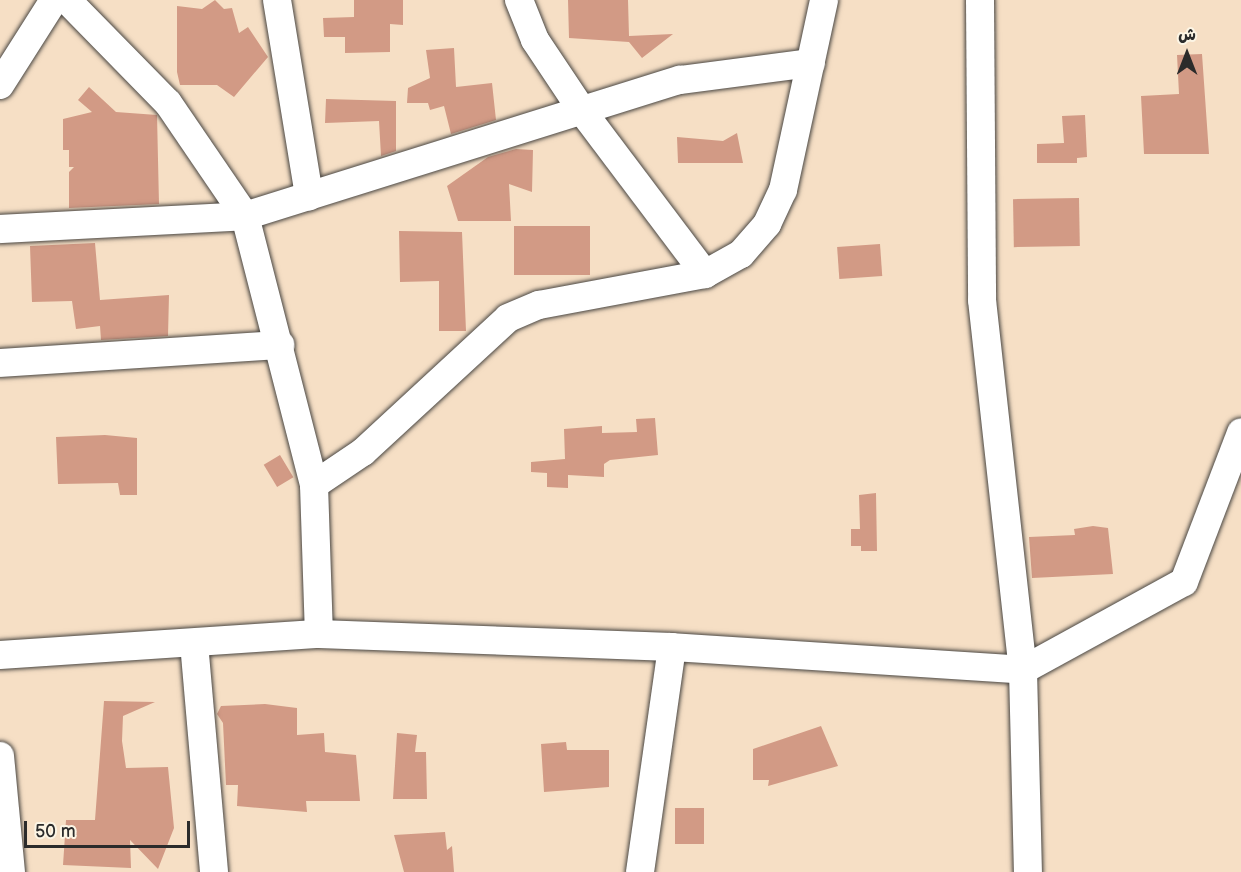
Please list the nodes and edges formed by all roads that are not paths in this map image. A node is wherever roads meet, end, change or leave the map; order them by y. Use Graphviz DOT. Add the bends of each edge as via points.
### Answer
graph roads {
  1 [pos="54,0"];
  2 [pos="67,0"];
  3 [pos="277,0"];
  4 [pos="519,0"];
  5 [pos="824,0"];
  6 [pos="980,0"];
  7 [pos="811,63"];
  8 [pos="0,85"];
  9 [pos="583,112"];
  10 [pos="309,196"];
  11 [pos="245,216"];
  12 [pos="0,229"];
  13 [pos="705,274"];
  14 [pos="280,345"];
  15 [pos="0,363"];
  16 [pos="1241,433"];
  17 [pos="314,485"];
  18 [pos="319,634"];
  19 [pos="194,643"];
  20 [pos="672,648"];
  21 [pos="0,655"];
  22 [pos="1023,670"];
  23 [pos="0,756"];
  24 [pos="11,872"];
  25 [pos="214,872"];
  26 [pos="640,872"];
  27 [pos="1028,872"];
  1 -- 8 [label="street"];
  2 -- 11 [label="street" via="168,103"];
  3 -- 10 [label="street"];
  4 -- 9 [label="street" via="535,40"];
  5 -- 7 [label="street"];
  6 -- 22 [label="street" via="982,300"];
  7 -- 9 [label="street" via="680,80"];
  7 -- 13 [label="street" via="783,190 767,224 741,254"];
  9 -- 10 [label="street"];
  9 -- 13 [label="street"];
  10 -- 11 [label="street"];
  11 -- 12 [label="street"];
  11 -- 14 [label="street"];
  13 -- 17 [label="street" via="539,305 508,318 363,452"];
  14 -- 15 [label="street"];
  14 -- 17 [label="street"];
  16 -- 22 [label="street" via="1184,582"];
  17 -- 18 [label="street"];
  18 -- 19 [label="street"];
  18 -- 20 [label="street"];
  19 -- 21 [label="street"];
  19 -- 25 [label="street"];
  20 -- 22 [label="street"];
  20 -- 26 [label="street"];
  22 -- 27 [label="street"];
  23 -- 24 [label="street"];
}
